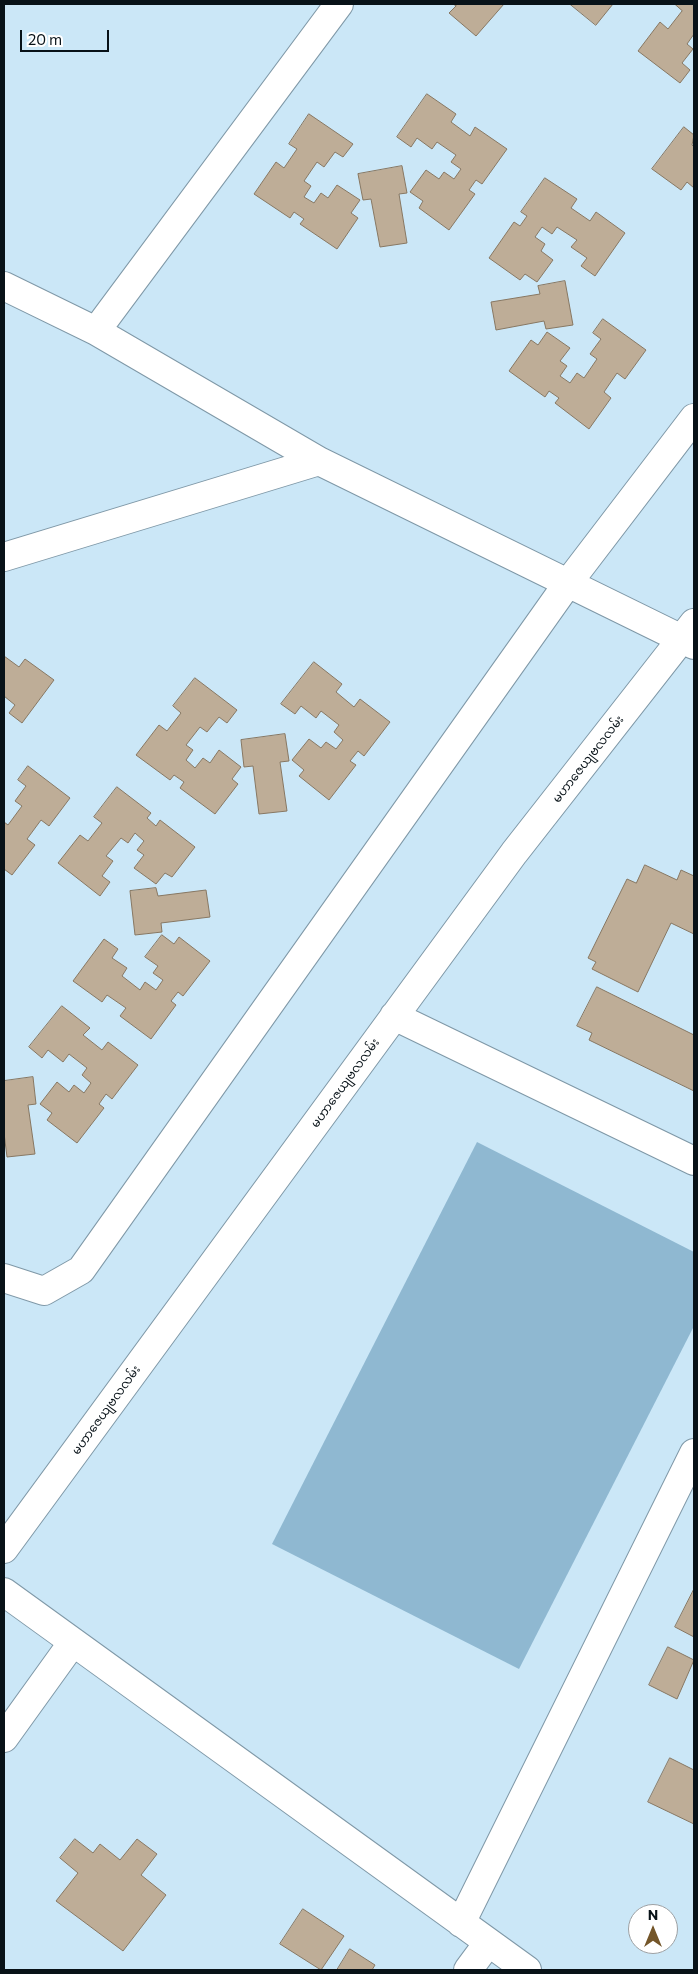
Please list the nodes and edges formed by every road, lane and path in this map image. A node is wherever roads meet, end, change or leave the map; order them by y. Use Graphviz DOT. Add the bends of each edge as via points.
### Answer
graph roads {
  1 [pos="339,4"];
  2 [pos="4,286"];
  3 [pos="96,331"];
  4 [pos="694,418"];
  5 [pos="319,461"];
  6 [pos="4,557"];
  7 [pos="568,583"];
  8 [pos="690,635"];
  9 [pos="394,1016"];
  10 [pos="694,1161"];
  11 [pos="4,1278"];
  12 [pos="694,1453"];
  13 [pos="4,1549"];
  14 [pos="4,1592"];
  15 [pos="73,1642"];
  16 [pos="4,1738"];
  17 [pos="461,1923"];
  18 [pos="488,1942"];
  19 [pos="468,1970"];
  20 [pos="527,1970"];
  1 -- 3 [label="street"];
  2 -- 3 [label="street"];
  3 -- 5 [label="street"];
  4 -- 7 [label="street"];
  5 -- 6 [label="street"];
  5 -- 7 [label="street"];
  7 -- 8 [label="street"];
  7 -- 11 [label="street" via="81,1270 44,1291"];
  8 -- 9 [label="street, မဟာဇေယျဗလလမ်း" via="520,845"];
  9 -- 10 [label="street"];
  9 -- 13 [label="street, မဟာဇေယျဗလလမ်း"];
  12 -- 17 [label="street"];
  14 -- 15 [label="street"];
  15 -- 16 [label="street"];
  15 -- 17 [label="street"];
  17 -- 18 [label="street"];
  18 -- 19 [label="street"];
  18 -- 20 [label="street"];
}
